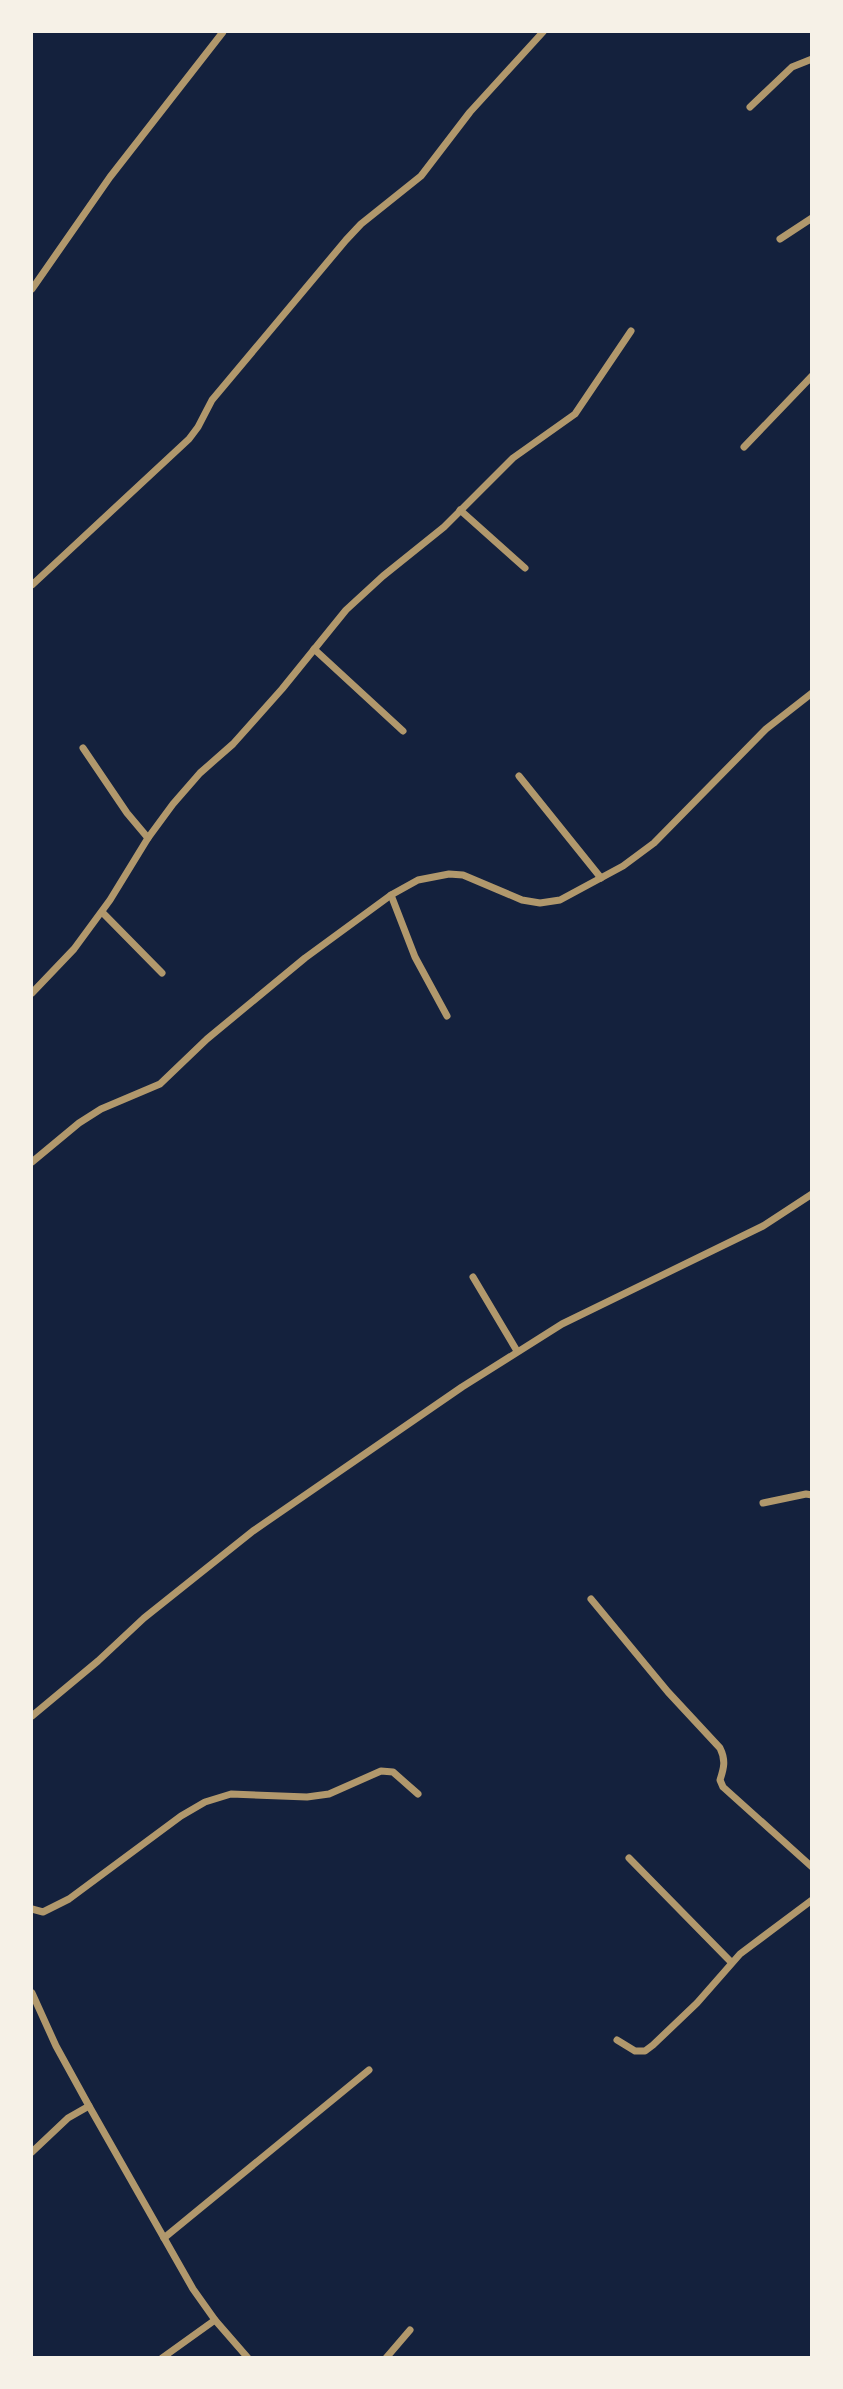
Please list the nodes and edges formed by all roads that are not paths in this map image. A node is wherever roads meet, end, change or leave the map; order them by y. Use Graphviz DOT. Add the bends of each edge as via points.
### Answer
graph roads {
  1 [pos="223,32"];
  2 [pos="543,32"];
  3 [pos="811,59"];
  4 [pos="750,107"];
  5 [pos="811,218"];
  6 [pos="780,239"];
  7 [pos="32,289"];
  8 [pos="631,331"];
  9 [pos="811,376"];
  10 [pos="744,447"];
  11 [pos="460,510"];
  12 [pos="525,568"];
  13 [pos="32,585"];
  14 [pos="314,649"];
  15 [pos="811,693"];
  16 [pos="403,731"];
  17 [pos="83,748"];
  18 [pos="519,776"];
  19 [pos="148,838"];
  20 [pos="601,878"];
  21 [pos="391,895"];
  22 [pos="102,912"];
  23 [pos="162,973"];
  24 [pos="32,993"];
  25 [pos="447,1016"];
  26 [pos="32,1162"];
  27 [pos="811,1194"];
  28 [pos="473,1277"];
  29 [pos="517,1351"];
  30 [pos="811,1495"];
  31 [pos="763,1503"];
  32 [pos="591,1599"];
  33 [pos="32,1716"];
  34 [pos="418,1794"];
  35 [pos="629,1858"];
  36 [pos="811,1867"];
  37 [pos="811,1900"];
  38 [pos="32,1909"];
  39 [pos="732,1962"];
  40 [pos="32,1993"];
  41 [pos="617,2040"];
  42 [pos="369,2070"];
  43 [pos="89,2106"];
  44 [pos="32,2152"];
  45 [pos="164,2238"];
  46 [pos="215,2319"];
  47 [pos="410,2330"];
  48 [pos="162,2357"];
  49 [pos="248,2357"];
  50 [pos="386,2357"];
  1 -- 7 [label="street" via="110,177"];
  2 -- 13 [label="street" via="470,112 421,176 346,240 212,400 189,439"];
  3 -- 4 [label="street" via="792,68"];
  5 -- 6 [label="street"];
  8 -- 11 [label="street" via="575,414 513,458"];
  9 -- 10 [label="street"];
  11 -- 12 [label="street"];
  11 -- 14 [label="street" via="361,595"];
  14 -- 16 [label="street"];
  14 -- 19 [label="street" via="233,744 182,793"];
  15 -- 20 [label="street" via="766,729 654,843"];
  17 -- 19 [label="street"];
  18 -- 20 [label="street"];
  19 -- 22 [label="street"];
  20 -- 21 [label="street" via="560,900 540,903 449,874 418,880"];
  21 -- 25 [label="street" via="415,957"];
  21 -- 26 [label="street" via="305,958 160,1084 101,1109"];
  22 -- 23 [label="street"];
  22 -- 24 [label="street" via="75,949"];
  27 -- 29 [label="street" via="763,1226 562,1324"];
  28 -- 29 [label="street"];
  29 -- 33 [label="street" via="253,1531"];
  30 -- 31 [label="street"];
  32 -- 36 [label="street" via="720,1748 725,1764 720,1780 723,1787"];
  34 -- 38 [label="street" via="393,1772 382,1771 318,1796 231,1794 181,1816 69,1899 43,1912"];
  35 -- 39 [label="street"];
  37 -- 39 [label="street"];
  39 -- 41 [label="street" via="653,2045 635,2051"];
  40 -- 43 [label="street"];
  42 -- 45 [label="street"];
  43 -- 44 [label="street" via="68,2118"];
  43 -- 45 [label="street"];
  45 -- 46 [label="street"];
  46 -- 48 [label="street"];
  46 -- 49 [label="street"];
  47 -- 50 [label="street"];
}
